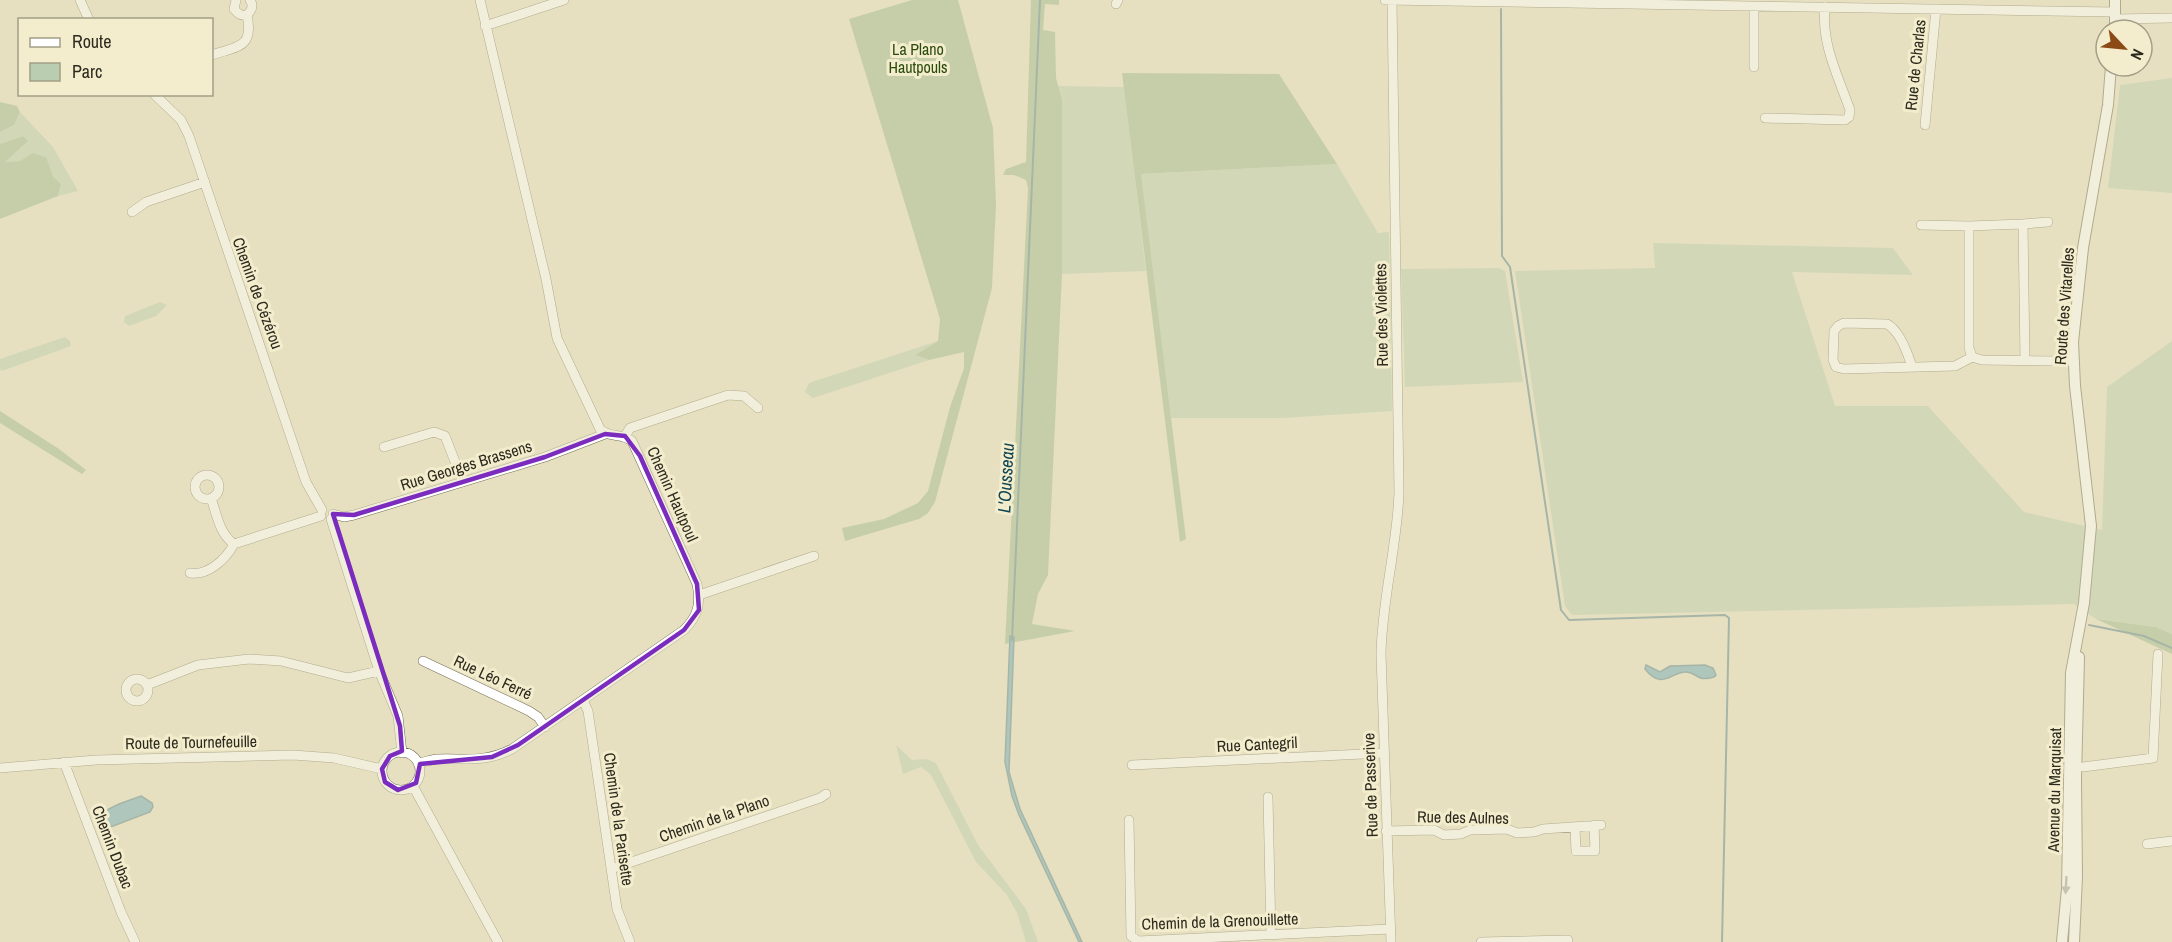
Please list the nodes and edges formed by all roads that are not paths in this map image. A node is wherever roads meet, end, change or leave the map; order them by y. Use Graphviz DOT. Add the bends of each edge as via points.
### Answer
graph roads {
  1 [pos="80,0"];
  2 [pos="236,0"];
  3 [pos="250,0"];
  4 [pos="480,0"];
  5 [pos="564,0"];
  6 [pos="1385,0"];
  7 [pos="1392,0"];
  8 [pos="1441,1"];
  9 [pos="1794,3"];
  10 [pos="1754,7"];
  11 [pos="1825,7"];
  12 [pos="1936,9"];
  13 [pos="247,15"];
  14 [pos="2115,15"];
  15 [pos="88,18"];
  16 [pos="2172,18"];
  17 [pos="485,26"];
  18 [pos="213,55"];
  19 [pos="1754,67"];
  20 [pos="2110,78"];
  21 [pos="156,96"];
  22 [pos="1765,118"];
  23 [pos="1924,125"];
  24 [pos="205,182"];
  25 [pos="132,212"];
  26 [pos="2048,222"];
  27 [pos="2024,224"];
  28 [pos="1922,225"];
  29 [pos="1969,226"];
  30 [pos="1972,357"];
  31 [pos="2072,359"];
  32 [pos="2025,360"];
  33 [pos="1912,368"];
  34 [pos="758,408"];
  35 [pos="605,434"];
  36 [pos="625,436"];
  37 [pos="384,447"];
  38 [pos="463,482"];
  39 [pos="211,498"];
  40 [pos="322,513"];
  41 [pos="332,517"];
  42 [pos="234,544"];
  43 [pos="814,556"];
  44 [pos="190,573"];
  45 [pos="699,596"];
  46 [pos="2081,622"];
  47 [pos="1381,628"];
  48 [pos="2079,639"];
  49 [pos="2158,654"];
  50 [pos="423,661"];
  51 [pos="379,671"];
  52 [pos="147,685"];
  53 [pos="583,700"];
  54 [pos="545,727"];
  55 [pos="402,753"];
  56 [pos="1384,753"];
  57 [pos="64,762"];
  58 [pos="418,763"];
  59 [pos="1132,765"];
  60 [pos="2084,767"];
  61 [pos="0,768"];
  62 [pos="382,769"];
  63 [pos="413,786"];
  64 [pos="826,794"];
  65 [pos="1268,797"];
  66 [pos="1129,820"];
  67 [pos="1575,828"];
  68 [pos="1386,831"];
  69 [pos="2172,841"];
  70 [pos="2147,844"];
  71 [pos="611,869"];
  72 [pos="1390,929"];
  73 [pos="1271,935"];
  74 [pos="1568,940"];
  75 [pos="135,942"];
  76 [pos="498,942"];
  77 [pos="630,942"];
  78 [pos="1391,942"];
  79 [pos="1481,942"];
  80 [pos="2062,942"];
  81 [pos="2074,942"];
  1 -- 15 [label="street"];
  2 -- 13 [label="street" via="234,9"];
  3 -- 13 [label="street" via="253,6"];
  4 -- 17 [label="street"];
  5 -- 17 [label="street"];
  6 -- 7 [label="street, Rue de Charlas"];
  7 -- 8 [label="street, Rue de Charlas"];
  7 -- 47 [label="street, Rue des Violettes" via="1398,493"];
  8 -- 10 [label="street, Rue de Charlas"];
  9 -- 10 [label="street, Rue de Charlas"];
  9 -- 11 [label="street, Rue de Charlas"];
  10 -- 19 [label="street"];
  11 -- 12 [label="street, Rue de Charlas"];
  11 -- 22 [label="street" via="1827,48 1850,110 1849,117"];
  12 -- 14 [label="street, Rue de Charlas" via="2081,7"];
  12 -- 23 [label="street, Rue de Charlas"];
  13 -- 18 [label="street" via="250,30 246,41"];
  14 -- 16 [label="street, Rue de Charlas"];
  17 -- 35 [label="street" via="557,338 588,408"];
  20 -- 31 [label="main road, Route des Vitarelles" via="2083,248"];
  21 -- 24 [label="street, Chemin de Cézérou" via="185,126"];
  24 -- 25 [label="street" via="146,202"];
  24 -- 40 [label="street, Chemin de Cézérou" via="306,482"];
  26 -- 27 [label="street"];
  27 -- 29 [label="street"];
  27 -- 32 [label="street"];
  28 -- 29 [label="street"];
  29 -- 30 [label="street"];
  30 -- 32 [label="street"];
  30 -- 33 [label="street" via="1955,366"];
  31 -- 32 [label="street"];
  31 -- 46 [label="main road, Route des Vitarelles" via="2091,526"];
  33 -- 33 [label="street" via="1836,366 1834,331 1844,323 1887,324 1893,327"];
  34 -- 36 [label="street" via="744,396 728,395 630,428"];
  35 -- 36 [label="street, Chemin Hautpoul"];
  35 -- 38 [label="street, Rue Georges Brassens"];
  36 -- 45 [label="street, Chemin Hautpoul" via="640,456"];
  37 -- 38 [label="street" via="434,432 445,436"];
  38 -- 41 [label="street, Rue Georges Brassens" via="349,517"];
  39 -- 42 [label="street" via="221,531"];
  40 -- 41 [label="street" via="328,508"];
  40 -- 42 [label="street"];
  41 -- 51 [label="street"];
  42 -- 44 [label="street" via="211,568 203,573"];
  43 -- 45 [label="street"];
  45 -- 53 [label="street" via="699,610 684,630"];
  46 -- 48 [label="main road, Avenue du Marquisat"];
  47 -- 56 [label="street, Rue de Passerive"];
  48 -- 80 [label="main road, Avenue du Marquisat, one-way" via="2071,674 2067,889"];
  48 -- 81 [label="main road, Avenue du Marquisat"];
  49 -- 60 [label="street" via="2153,758"];
  50 -- 54 [label="street, Rue Léo Ferré" via="529,711"];
  51 -- 52 [label="street" via="348,678 281,661 249,659 198,665"];
  51 -- 55 [label="street" via="398,716"];
  53 -- 54 [label="street"];
  53 -- 71 [label="street, Chemin de la Parisette" via="588,711"];
  54 -- 58 [label="street" via="492,757"];
  55 -- 58 [label="street" via="411,755"];
  55 -- 62 [label="street" via="390,756"];
  56 -- 59 [label="street, Rue Cantegril"];
  56 -- 68 [label="street, Rue de Passerive"];
  57 -- 61 [label="street, Route de Tournefeuille"];
  57 -- 62 [label="street, Route de Tournefeuille" via="293,755 334,758"];
  57 -- 75 [label="street, Chemin Dubac"];
  58 -- 63 [label="street" via="420,774"];
  62 -- 63 [label="street" via="391,788"];
  63 -- 76 [label="street"];
  64 -- 71 [label="street, Chemin de la Plano"];
  65 -- 73 [label="street"];
  66 -- 73 [label="street, Chemin de la Grenouillette" via="1131,936 1138,941"];
  67 -- 67 [label="street, Rue des Aulnes" via="1598,825 1595,851 1576,852"];
  67 -- 68 [label="street, Rue des Aulnes" via="1534,832 1470,830 1444,835 1434,830"];
  68 -- 72 [label="street, Rue de Passerive"];
  69 -- 70 [label="street"];
  71 -- 77 [label="street, Chemin de la Parisette" via="617,909"];
  72 -- 73 [label="street, Chemin de la Grenouillette"];
  72 -- 78 [label="street, Rue de Passerive"];
  74 -- 79 [label="street"];
}
